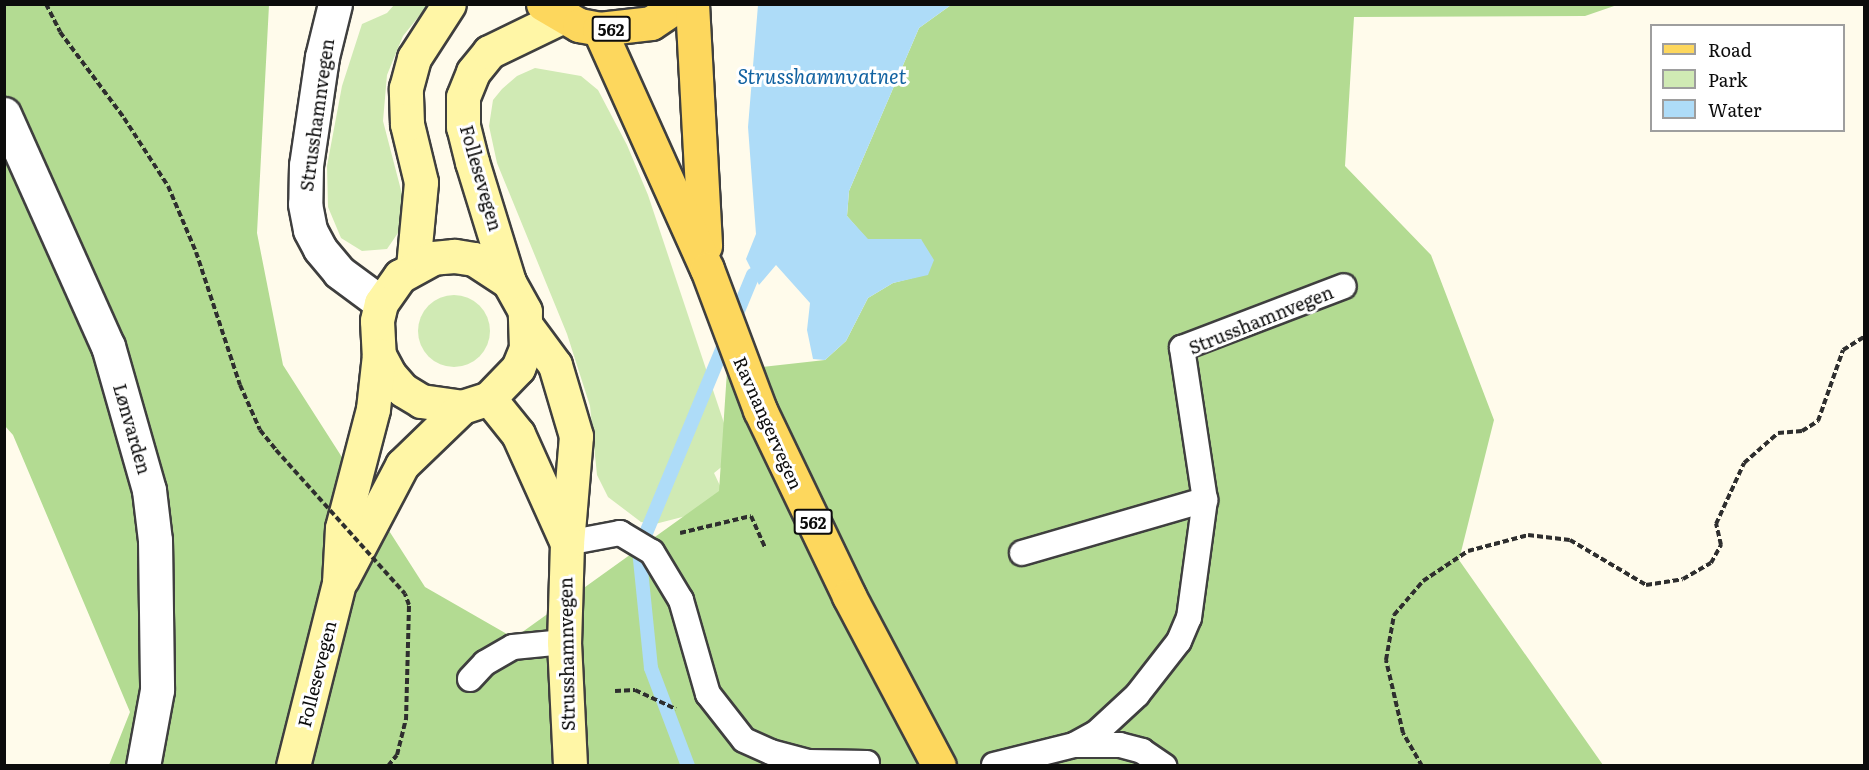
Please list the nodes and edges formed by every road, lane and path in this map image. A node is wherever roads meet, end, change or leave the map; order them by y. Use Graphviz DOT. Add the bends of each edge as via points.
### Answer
graph roads {
  1 [pos="46,4"];
  2 [pos="335,4"];
  3 [pos="449,4"];
  4 [pos="679,4"];
  5 [pos="692,4"];
  6 [pos="552,11"];
  7 [pos="599,29"];
  8 [pos="4,114"];
  9 [pos="413,267"];
  10 [pos="707,269"];
  11 [pos="509,282"];
  12 [pos="1344,286"];
  13 [pos="381,303"];
  14 [pos="527,327"];
  15 [pos="1864,337"];
  16 [pos="379,355"];
  17 [pos="476,402"];
  18 [pos="1204,500"];
  19 [pos="567,543"];
  20 [pos="765,548"];
  21 [pos="652,552"];
  22 [pos="1022,553"];
  23 [pos="339,583"];
  24 [pos="564,642"];
  25 [pos="470,679"];
  26 [pos="615,691"];
  27 [pos="682,716"];
  28 [pos="1074,745"];
  29 [pos="867,763"];
  30 [pos="142,765"];
  31 [pos="293,765"];
  32 [pos="388,765"];
  33 [pos="570,765"];
  34 [pos="939,765"];
  35 [pos="994,765"];
  36 [pos="1164,765"];
  37 [pos="1422,765"];
  1 -- 32 [label="path, bridge" via="60,32 124,118 168,186 260,430 405,594 409,605 406,720 397,755"];
  2 -- 13 [label="street, Strusshamnvegen" via="306,165 305,204 320,249 339,272"];
  3 -- 9 [label="main road" via="414,58 406,88 407,124 422,182"];
  4 -- 7 [label="main road, 562" via="651,23"];
  5 -- 10 [label="main road, Ravnangervegen / 562"];
  6 -- 7 [label="main road, 562"];
  6 -- 11 [label="main road, Follesevegen" via="489,52 473,72 463,97 463,127"];
  7 -- 10 [label="main road, Ravnangervegen / 562"];
  8 -- 30 [label="street, Lønvarden" via="108,346 149,490 156,550 157,690"];
  9 -- 11 [label="main road" via="432,258 474,259"];
  9 -- 13 [label="main road" via="400,276"];
  10 -- 34 [label="main road, Ravnangervegen / 562" via="760,410 849,596"];
  11 -- 14 [label="main road" via="519,296"];
  12 -- 18 [label="lane, Strusshamnvegen" via="1182,348"];
  13 -- 16 [label="main road" via="377,321"];
  14 -- 17 [label="main road" via="526,348 518,368"];
  14 -- 19 [label="main road, Strusshamnvegen" via="555,365 576,436"];
  15 -- 37 [label="path" via="1843,350 1818,421 1802,431 1778,432 1744,463 1716,524 1721,545 1711,563 1683,579 1646,585 1570,540 1528,535 1468,551 1423,581 1394,615 1386,660 1403,733"];
  16 -- 17 [label="main road" via="403,390 441,407"];
  16 -- 23 [label="main road, Follesevegen" via="373,409 342,528"];
  17 -- 19 [label="main road, Strusshamnvegen" via="518,434"];
  17 -- 23 [label="main road, Follesevegen" via="402,465"];
  18 -- 22 [label="lane"];
  18 -- 28 [label="lane, Strusshamnvegen" via="1194,594 1179,641 1116,716"];
  19 -- 21 [label="lane" via="620,533"];
  19 -- 24 [label="main road, Strusshamnvegen"];
  20 -- 21 [label="path" via="751,516 675,535"];
  21 -- 29 [label="lane" via="681,600 708,694 744,740 809,762"];
  23 -- 31 [label="main road, Follesevegen"];
  24 -- 25 [label="lane" via="513,646 485,663"];
  24 -- 33 [label="main road, Strusshamnvegen"];
  26 -- 27 [label="path" via="635,690"];
  28 -- 35 [label="lane, Strusshamnvegen"];
  28 -- 36 [label="lane, Strusshamnvegen" via="1120,745 1142,751"];
}
